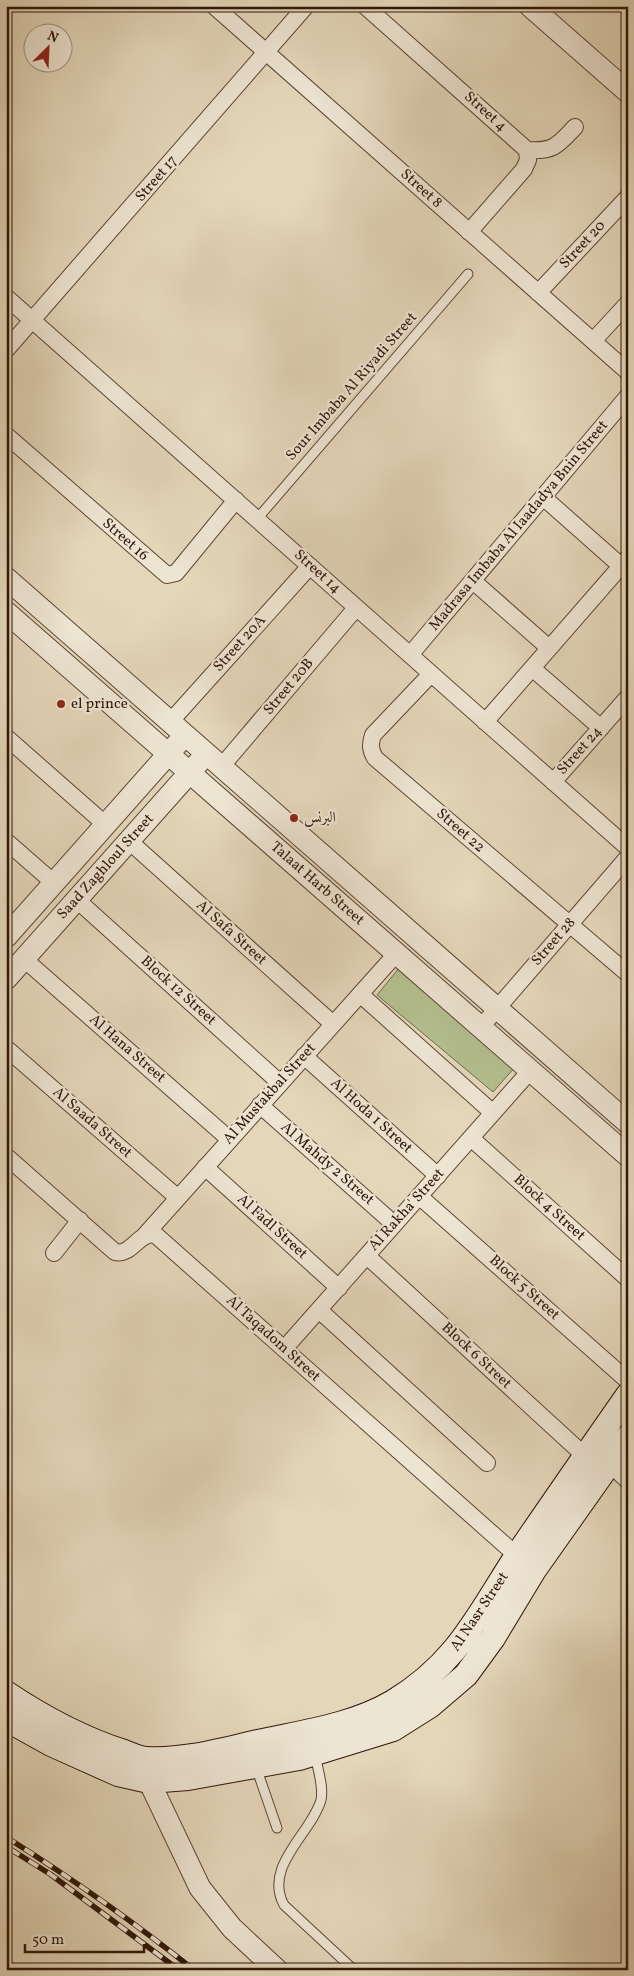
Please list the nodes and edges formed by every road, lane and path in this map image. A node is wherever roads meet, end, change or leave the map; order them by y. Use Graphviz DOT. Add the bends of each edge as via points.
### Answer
graph roads {
  1 [pos="214,6"];
  2 [pos="306,6"];
  3 [pos="365,6"];
  4 [pos="530,6"];
  5 [pos="266,52"];
  6 [pos="628,92"];
  7 [pos="575,127"];
  8 [pos="527,150"];
  9 [pos="628,197"];
  10 [pos="469,232"];
  11 [pos="468,274"];
  12 [pos="538,293"];
  13 [pos="6,297"];
  14 [pos="628,303"];
  15 [pos="33,320"];
  16 [pos="593,341"];
  17 [pos="6,350"];
  18 [pos="628,372"];
  19 [pos="628,396"];
  20 [pos="6,435"];
  21 [pos="543,497"];
  22 [pos="236,500"];
  23 [pos="257,519"];
  24 [pos="624,562"];
  25 [pos="310,566"];
  26 [pos="6,578"];
  27 [pos="473,581"];
  28 [pos="356,608"];
  29 [pos="6,612"];
  30 [pos="549,648"];
  31 [pos="410,655"];
  32 [pos="532,668"];
  33 [pos="431,674"];
  34 [pos="628,697"];
  35 [pos="485,722"];
  36 [pos="601,728"];
  37 [pos="178,729"];
  38 [pos="6,736"];
  39 [pos="169,754"];
  40 [pos="214,760"];
  41 [pos="190,772"];
  42 [pos="553,782"];
  43 [pos="106,825"];
  44 [pos="6,841"];
  45 [pos="129,841"];
  46 [pos="628,848"];
  47 [pos="628,857"];
  48 [pos="54,883"];
  49 [pos="77,900"];
  50 [pos="570,924"];
  51 [pos="6,937"];
  52 [pos="396,954"];
  53 [pos="24,959"];
  54 [pos="628,974"];
  55 [pos="6,979"];
  56 [pos="360,994"];
  57 [pos="498,1008"];
  58 [pos="333,1024"];
  59 [pos="481,1027"];
  60 [pos="6,1048"];
  61 [pos="304,1056"];
  62 [pos="530,1071"];
  63 [pos="280,1083"];
  64 [pos="260,1105"];
  65 [pos="493,1113"];
  66 [pos="628,1123"];
  67 [pos="471,1138"];
  68 [pos="230,1140"];
  69 [pos="6,1156"];
  70 [pos="628,1156"];
  71 [pos="205,1166"];
  72 [pos="438,1176"];
  73 [pos="419,1196"];
  74 [pos="178,1198"];
  75 [pos="80,1220"];
  76 [pos="394,1224"];
  77 [pos="145,1235"];
  78 [pos="54,1253"];
  79 [pos="367,1256"];
  80 [pos="628,1279"];
  81 [pos="339,1288"];
  82 [pos="319,1310"];
  83 [pos="284,1349"];
  84 [pos="628,1381"];
  85 [pos="628,1395"];
  86 [pos="628,1437"];
  87 [pos="585,1456"];
  88 [pos="487,1463"];
  89 [pos="609,1463"];
  90 [pos="628,1481"];
  91 [pos="526,1563"];
  92 [pos="6,1693"];
  93 [pos="6,1719"];
  94 [pos="314,1753"];
  95 [pos="256,1766"];
  96 [pos="147,1770"];
  97 [pos="277,1828"];
  98 [pos="278,1970"];
  99 [pos="354,1970"];
  1 -- 5 [label="street, Street 8"];
  2 -- 5 [label="street, Street 17"];
  3 -- 8 [label="street, Street 4"];
  4 -- 6 [label="street"];
  5 -- 10 [label="street, Street 8"];
  5 -- 15 [label="street, Street 17"];
  7 -- 8 [label="street" via="555,147"];
  8 -- 10 [label="street" via="528,160 524,169"];
  9 -- 12 [label="street, Street 20"];
  10 -- 12 [label="street, Street 8"];
  11 -- 23 [label="lane, Sour Imbaba Al Riyadi Street"];
  12 -- 16 [label="street, Street 8"];
  13 -- 15 [label="street, Street 14"];
  14 -- 16 [label="street"];
  15 -- 17 [label="street, Street 17"];
  15 -- 22 [label="street, Street 14"];
  16 -- 18 [label="street, Street 8"];
  19 -- 21 [label="street, Madrasa Imbaba Al Iaadadya Bnin Street"];
  20 -- 22 [label="street, Street 16" via="167,575 176,573"];
  21 -- 24 [label="street"];
  21 -- 27 [label="street, Madrasa Imbaba Al Iaadadya Bnin Street"];
  22 -- 23 [label="street, Street 14"];
  23 -- 25 [label="street, Street 14"];
  24 -- 30 [label="street"];
  25 -- 28 [label="street, Street 14"];
  25 -- 37 [label="street, Street 20A"];
  26 -- 37 [label="street, Talaat Harb Street"];
  27 -- 30 [label="street"];
  27 -- 31 [label="street, Madrasa Imbaba Al Iaadadya Bnin Street"];
  28 -- 31 [label="street, Street 14"];
  28 -- 40 [label="street, Street 20B"];
  29 -- 39 [label="street, Talaat Harb Street"];
  30 -- 32 [label="street"];
  31 -- 33 [label="street, Street 14"];
  32 -- 35 [label="street"];
  32 -- 36 [label="street"];
  33 -- 35 [label="street, Street 14"];
  33 -- 50 [label="street, Street 22" via="373,735 371,751 375,758"];
  34 -- 36 [label="street, Street 24"];
  35 -- 42 [label="street, Street 14"];
  36 -- 42 [label="street, Street 24"];
  37 -- 39 [label="street, Saad Zaghloul Street"];
  37 -- 40 [label="street, Talaat Harb Street"];
  38 -- 43 [label="street"];
  39 -- 41 [label="street, Talaat Harb Street"];
  39 -- 43 [label="street, Saad Zaghloul Street"];
  40 -- 41 [label="street, Saad Zaghloul Street"];
  40 -- 57 [label="street, Talaat Harb Street"];
  41 -- 45 [label="street, Saad Zaghloul Street"];
  41 -- 52 [label="street, Talaat Harb Street"];
  42 -- 46 [label="street, Street 14"];
  43 -- 48 [label="street, Saad Zaghloul Street"];
  44 -- 48 [label="street"];
  45 -- 49 [label="street, Saad Zaghloul Street"];
  45 -- 58 [label="street, Al Safa Street"];
  47 -- 50 [label="street, Street 28"];
  48 -- 51 [label="street, Saad Zaghloul Street"];
  49 -- 53 [label="street, Saad Zaghloul Street"];
  49 -- 63 [label="street, Block 12 Street"];
  50 -- 54 [label="street, Street 22"];
  50 -- 57 [label="street, Street 28"];
  52 -- 56 [label="street, Al Mustakbal Street"];
  52 -- 59 [label="street, Talaat Harb Street"];
  53 -- 55 [label="street, Saad Zaghloul Street"];
  53 -- 68 [label="street, Al Hana Street"];
  56 -- 58 [label="street, Al Mustakbal Street"];
  56 -- 65 [label="street"];
  57 -- 59 [label="street, Street 28"];
  57 -- 66 [label="street, Talaat Harb Street"];
  58 -- 61 [label="street, Al Mustakbal Street"];
  59 -- 62 [label="street, Talaat Harb Street"];
  60 -- 74 [label="street, Al Saada Street"];
  61 -- 63 [label="street, Al Mustakbal Street"];
  61 -- 72 [label="street, Al Hoda 1 Street"];
  62 -- 65 [label="street, Al Rakha' Street"];
  62 -- 70 [label="street, Talaat Harb Street"];
  63 -- 64 [label="street, Al Mustakbal Street"];
  64 -- 68 [label="street, Al Mustakbal Street"];
  64 -- 76 [label="street, Al Mahdy 2 Street"];
  65 -- 67 [label="street, Al Rakha' Street"];
  67 -- 72 [label="street, Al Rakha' Street"];
  67 -- 80 [label="street, Block 4 Street"];
  68 -- 71 [label="street, Al Mustakbal Street"];
  69 -- 75 [label="street"];
  71 -- 74 [label="street, Al Mustakbal Street"];
  71 -- 81 [label="street, Al Fadl Street"];
  72 -- 73 [label="street, Al Rakha' Street"];
  73 -- 76 [label="street, Al Rakha' Street"];
  73 -- 84 [label="street, Block 5 Street"];
  74 -- 77 [label="street, Al Mustakbal Street"];
  75 -- 77 [label="street" via="115,1252 125,1252"];
  75 -- 78 [label="street"];
  76 -- 79 [label="street, Al Rakha' Street"];
  77 -- 83 [label="street, Al Taqadom Street" via="158,1237"];
  79 -- 81 [label="street, Al Rakha' Street"];
  79 -- 87 [label="street, Block 6 Street"];
  81 -- 82 [label="street, Al Rakha' Street"];
  82 -- 83 [label="street, Al Rakha' Street"];
  82 -- 88 [label="street"];
  83 -- 91 [label="street, Al Taqadom Street"];
  85 -- 87 [label="main road, Al Nasr Street"];
  86 -- 89 [label="main road, Al Nasr Street"];
  87 -- 91 [label="main road, Al Nasr Street"];
  89 -- 90 [label="street"];
  89 -- 91 [label="main road, Al Nasr Street"];
  91 -- 94 [label="main road, Al Nasr Street" via="493,1638 466,1675 431,1705 392,1728"];
  91 -- 96 [label="main road, Al Nasr Street" via="437,1670 391,1704 338,1725 194,1756"];
  92 -- 96 [label="main road"];
  93 -- 96 [label="main road" via="51,1744 118,1774"];
  94 -- 95 [label="main road, Al Nasr Street"];
  94 -- 99 [label="lane" via="322,1789 320,1800 288,1855 279,1880 279,1896 284,1905"];
  95 -- 96 [label="main road, Al Nasr Street" via="188,1778"];
  95 -- 97 [label="lane"];
  96 -- 98 [label="street" via="200,1888 232,1928"];
}
